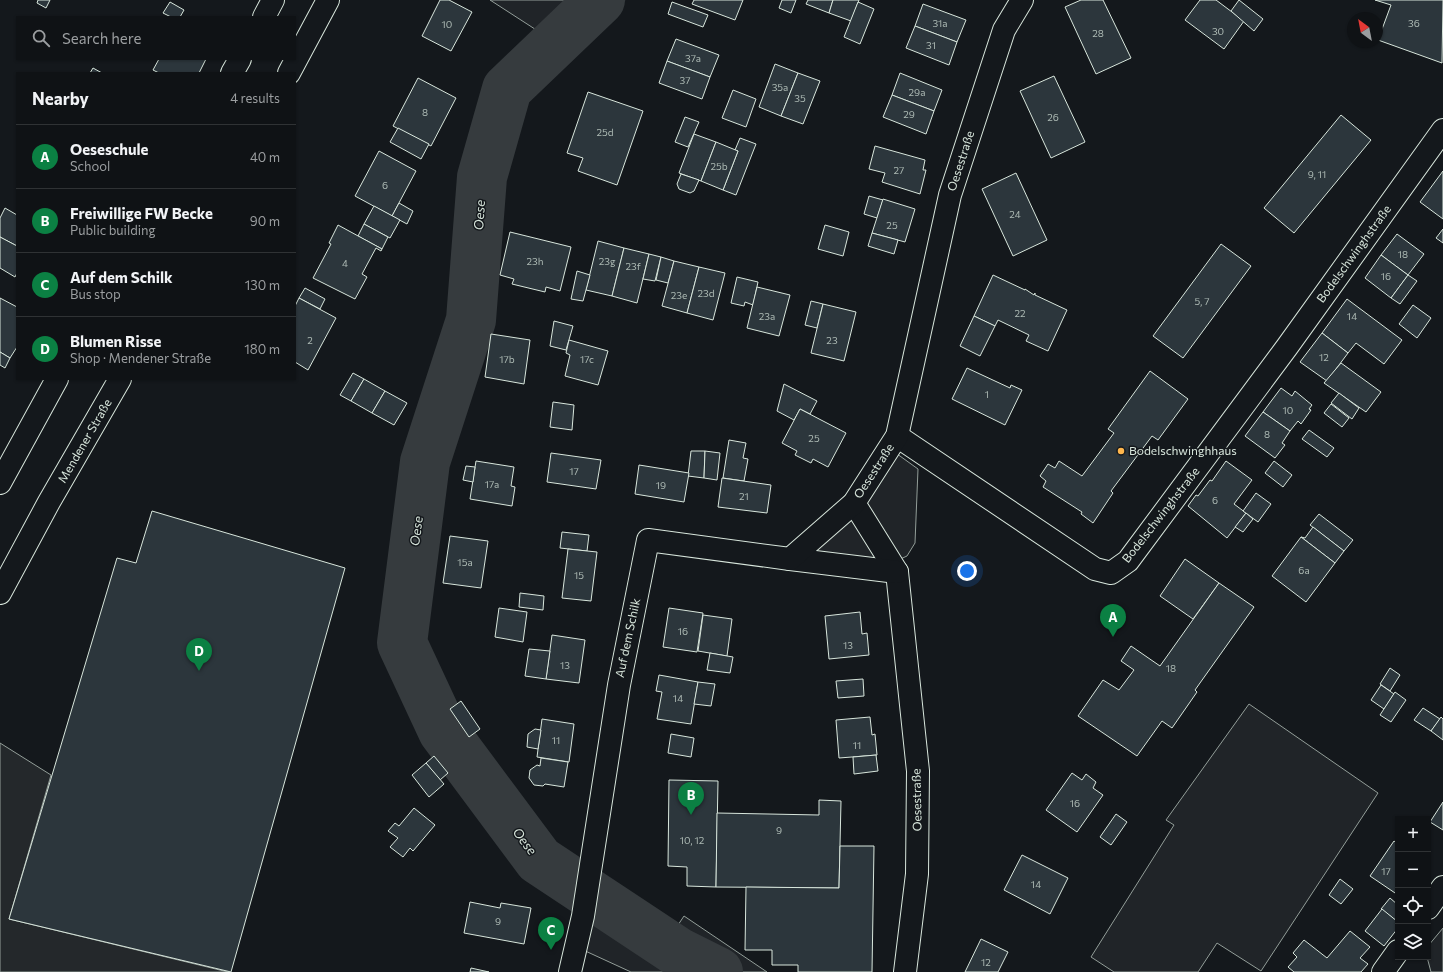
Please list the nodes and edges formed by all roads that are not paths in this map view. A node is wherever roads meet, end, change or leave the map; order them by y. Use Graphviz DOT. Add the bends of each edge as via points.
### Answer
graph roads {
  1 [pos="273,0"];
  2 [pos="328,0"];
  3 [pos="1022,0"];
  4 [pos="265,16"];
  5 [pos="239,60"];
  6 [pos="296,60"];
  7 [pos="296,60"];
  8 [pos="233,72"];
  9 [pos="290,72"];
  10 [pos="1443,130"];
  11 [pos="56,380"];
  12 [pos="119,380"];
  13 [pos="896,436"];
  14 [pos="0,483"];
  15 [pos="49,502"];
  16 [pos="854,503"];
  17 [pos="790,560"];
  18 [pos="897,572"];
  19 [pos="0,593"];
  20 [pos="0,610"];
  21 [pos="1443,887"];
  22 [pos="1431,904"];
  23 [pos="1395,956"];
  24 [pos="570,972"];
  25 [pos="905,972"];
  26 [pos="1384,972"];
  1 -- 4 [label="street"];
  2 -- 6 [label="street"];
  3 -- 13 [label="street, Oesestraße" via="1004,30 950,195"];
  5 -- 8 [label="street"];
  7 -- 9 [label="street"];
  10 -- 13 [label="street, Bodelschwinghstraße" via="1287,348 1138,549 1128,561 1111,573 1095,569"];
  11 -- 14 [label="street"];
  12 -- 15 [label="street, Mendener Straße"];
  13 -- 16 [label="street, Oesestraße"];
  15 -- 19 [label="street, Mendener Straße"];
  15 -- 20 [label="street, Mendener Straße"];
  16 -- 17 [label="street"];
  16 -- 18 [label="street, Oesestraße"];
  17 -- 18 [label="street, Auf dem Schilk"];
  17 -- 24 [label="street, Auf dem Schilk" via="648,540 619,685 583,916"];
  18 -- 25 [label="street, Oesestraße" via="918,771 917,874"];
  21 -- 22 [label="street"];
  23 -- 26 [label="street"];
}
